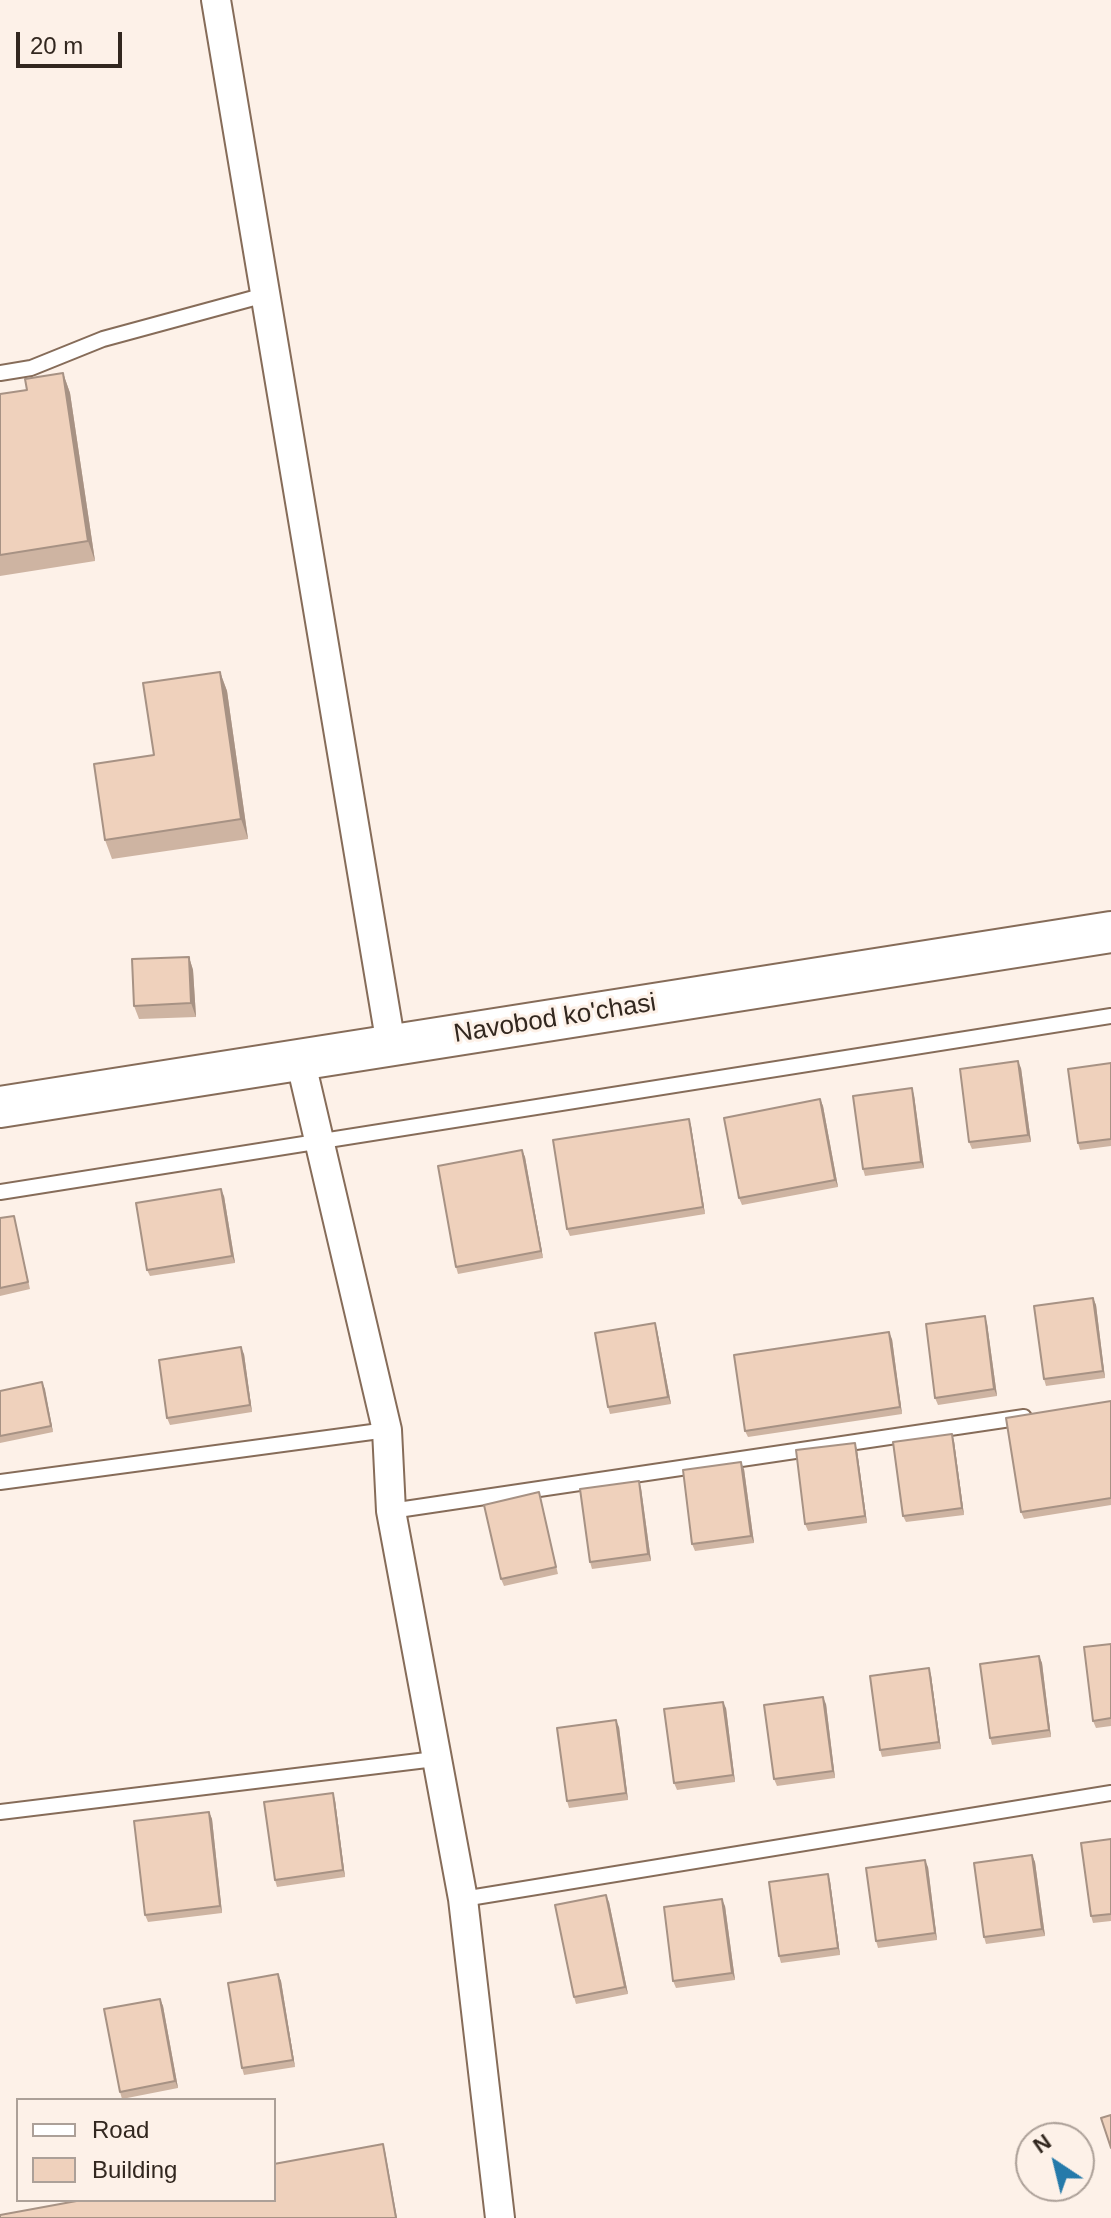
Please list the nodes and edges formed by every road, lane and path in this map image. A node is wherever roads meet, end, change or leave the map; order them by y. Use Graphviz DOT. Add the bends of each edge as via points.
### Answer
graph roads {
  1 [pos="216,0"];
  2 [pos="265,295"];
  3 [pos="0,373"];
  4 [pos="1111,932"];
  5 [pos="1111,1016"];
  6 [pos="391,1045"];
  7 [pos="300,1059"];
  8 [pos="0,1107"];
  9 [pos="317,1143"];
  10 [pos="0,1192"];
  11 [pos="1033,1416"];
  12 [pos="387,1430"];
  13 [pos="0,1482"];
  14 [pos="391,1511"];
  15 [pos="435,1759"];
  16 [pos="1111,1793"];
  17 [pos="0,1812"];
  18 [pos="463,1899"];
  19 [pos="500,2218"];
  1 -- 2 [label="street"];
  2 -- 3 [label="lane"];
  2 -- 6 [label="street"];
  4 -- 6 [label="street, Navobod ko'chasi"];
  5 -- 9 [label="lane"];
  6 -- 7 [label="street, Navobod ko'chasi"];
  7 -- 8 [label="street, Navobod ko'chasi"];
  7 -- 9 [label="street"];
  9 -- 10 [label="lane"];
  9 -- 12 [label="street"];
  11 -- 14 [label="lane"];
  12 -- 13 [label="lane"];
  12 -- 14 [label="street"];
  14 -- 15 [label="street"];
  15 -- 17 [label="lane"];
  15 -- 18 [label="street"];
  16 -- 18 [label="lane"];
  18 -- 19 [label="street"];
}
